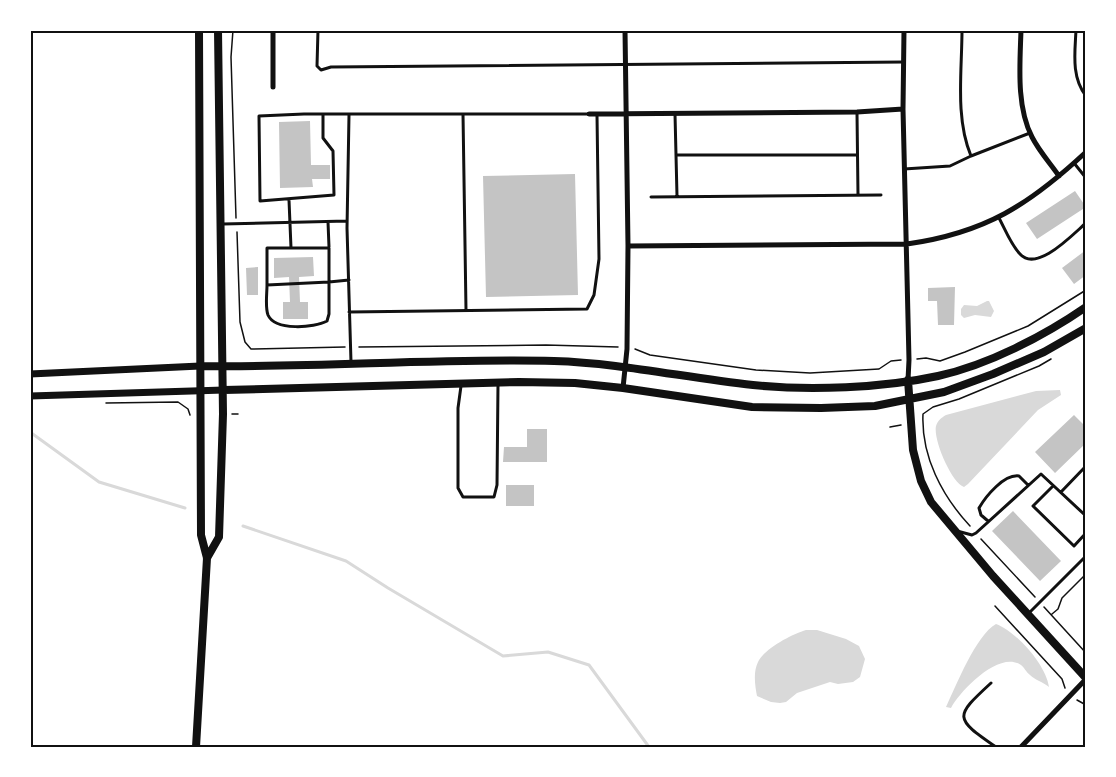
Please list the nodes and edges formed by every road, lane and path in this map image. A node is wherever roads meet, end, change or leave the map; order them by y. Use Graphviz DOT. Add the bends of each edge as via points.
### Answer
graph roads {
  1 [pos="200,30"];
  2 [pos="218,30"];
  3 [pos="233,30"];
  4 [pos="273,30"];
  5 [pos="318,30"];
  6 [pos="625,30"];
  7 [pos="904,30"];
  8 [pos="962,30"];
  9 [pos="1021,30"];
  10 [pos="1076,30"];
  11 [pos="904,62"];
  12 [pos="626,64"];
  13 [pos="273,87"];
  14 [pos="1086,96"];
  15 [pos="903,109"];
  16 [pos="857,112"];
  17 [pos="626,113"];
  18 [pos="675,113"];
  19 [pos="463,114"];
  20 [pos="589,114"];
  21 [pos="597,114"];
  22 [pos="323,115"];
  23 [pos="349,115"];
  24 [pos="1030,133"];
  25 [pos="1086,152"];
  26 [pos="676,155"];
  27 [pos="856,155"];
  28 [pos="971,156"];
  29 [pos="1074,163"];
  30 [pos="904,169"];
  31 [pos="1059,176"];
  32 [pos="1086,178"];
  33 [pos="858,195"];
  34 [pos="881,195"];
  35 [pos="651,196"];
  36 [pos="677,196"];
  37 [pos="289,200"];
  38 [pos="999,218"];
  39 [pos="328,222"];
  40 [pos="347,222"];
  41 [pos="290,223"];
  42 [pos="1086,223"];
  43 [pos="221,224"];
  44 [pos="236,224"];
  45 [pos="907,244"];
  46 [pos="628,246"];
  47 [pos="291,248"];
  48 [pos="329,248"];
  49 [pos="349,280"];
  50 [pos="329,282"];
  51 [pos="267,285"];
  52 [pos="1086,290"];
  53 [pos="1086,307"];
  54 [pos="465,310"];
  55 [pos="350,312"];
  56 [pos="1086,327"];
  57 [pos="338,347"];
  58 [pos="367,347"];
  59 [pos="617,347"];
  60 [pos="252,349"];
  61 [pos="636,349"];
  62 [pos="252,354"];
  63 [pos="921,358"];
  64 [pos="897,360"];
  65 [pos="351,363"];
  66 [pos="200,366"];
  67 [pos="224,366"];
  68 [pos="625,367"];
  69 [pos="30,374"];
  70 [pos="908,380"];
  71 [pos="498,383"];
  72 [pos="461,384"];
  73 [pos="623,388"];
  74 [pos="201,389"];
  75 [pos="224,390"];
  76 [pos="30,396"];
  77 [pos="908,401"];
  78 [pos="98,403"];
  79 [pos="190,416"];
  80 [pos="1086,466"];
  81 [pos="1028,485"];
  82 [pos="1053,486"];
  83 [pos="1061,492"];
  84 [pos="1085,514"];
  85 [pos="988,521"];
  86 [pos="955,530"];
  87 [pos="1086,533"];
  88 [pos="1086,556"];
  89 [pos="207,558"];
  90 [pos="1086,574"];
  91 [pos="995,606"];
  92 [pos="1029,613"];
  93 [pos="1051,615"];
  94 [pos="1086,679"];
  95 [pos="992,683"];
  96 [pos="1072,694"];
  97 [pos="1086,705"];
  98 [pos="196,747"];
  99 [pos="996,747"];
  100 [pos="1021,747"];
  1 -- 66 [label="main road"];
  2 -- 43 [label="main road"];
  3 -- 44 [label="path"];
  4 -- 13 [label="street"];
  5 -- 12 [label="lane" via="317,66 321,70"];
  6 -- 12 [label="street"];
  7 -- 11 [label="street"];
  8 -- 28 [label="lane" via="962,118"];
  9 -- 24 [label="street" via="1022,98"];
  10 -- 14 [label="lane" via="1075,67"];
  11 -- 12 [label="lane"];
  11 -- 15 [label="street"];
  12 -- 17 [label="street"];
  15 -- 16 [label="street"];
  15 -- 30 [label="street"];
  16 -- 18 [label="street"];
  16 -- 27 [label="lane"];
  17 -- 18 [label="street"];
  17 -- 21 [label="street"];
  17 -- 46 [label="street"];
  18 -- 26 [label="lane"];
  19 -- 20 [label="lane"];
  19 -- 23 [label="lane"];
  19 -- 54 [label="lane"];
  20 -- 21 [label="street"];
  21 -- 54 [label="lane" via="599,259 594,295 587,309"];
  22 -- 23 [label="lane"];
  22 -- 37 [label="lane" via="323,138 333,151 334,195"];
  22 -- 37 [label="lane" via="259,116 260,201"];
  23 -- 40 [label="lane"];
  24 -- 28 [label="lane"];
  24 -- 31 [label="street"];
  25 -- 29 [label="street"];
  26 -- 27 [label="lane"];
  26 -- 36 [label="lane"];
  27 -- 33 [label="lane"];
  28 -- 30 [label="lane" via="950,166"];
  29 -- 31 [label="street"];
  29 -- 32 [label="lane"];
  30 -- 45 [label="street"];
  31 -- 38 [label="street"];
  33 -- 34 [label="lane"];
  33 -- 36 [label="lane"];
  35 -- 36 [label="lane"];
  37 -- 41 [label="lane"];
  38 -- 42 [label="lane" via="1021,255 1036,260"];
  38 -- 45 [label="street" via="961,233"];
  39 -- 40 [label="lane"];
  39 -- 41 [label="lane"];
  39 -- 48 [label="lane"];
  40 -- 49 [label="lane"];
  41 -- 44 [label="lane"];
  41 -- 47 [label="lane"];
  43 -- 44 [label="lane"];
  43 -- 67 [label="main road"];
  44 -- 60 [label="path" via="240,322 245,342"];
  45 -- 46 [label="street"];
  45 -- 70 [label="street"];
  46 -- 68 [label="street"];
  47 -- 48 [label="lane"];
  47 -- 51 [label="lane" via="267,248"];
  48 -- 50 [label="lane"];
  49 -- 50 [label="lane"];
  49 -- 55 [label="lane"];
  50 -- 51 [label="lane"];
  50 -- 51 [label="lane" via="330,314 327,321 317,326 274,322 267,311"];
  52 -- 63 [label="path" via="1028,326 940,361"];
  53 -- 70 [label="main road" via="985,361"];
  54 -- 55 [label="lane"];
  55 -- 65 [label="lane"];
  56 -- 77 [label="main road" via="1044,352 993,374"];
  57 -- 60 [label="path"];
  58 -- 59 [label="path"];
  60 -- 62 [label="path"];
  61 -- 64 [label="path" via="650,356 810,373 879,369"];
  65 -- 67 [label="main road"];
  65 -- 68 [label="main road" via="495,359"];
  66 -- 67 [label="main road"];
  66 -- 69 [label="street"];
  66 -- 74 [label="main road"];
  67 -- 75 [label="main road"];
  68 -- 70 [label="main road" via="754,385 821,387"];
  68 -- 73 [label="street"];
  70 -- 77 [label="main road"];
  71 -- 72 [label="main road"];
  71 -- 72 [label="lane" via="494,497 463,497 458,488"];
  71 -- 73 [label="main road" via="575,383"];
  72 -- 75 [label="main road"];
  73 -- 77 [label="main road" via="752,407 875,406"];
  74 -- 75 [label="street"];
  74 -- 76 [label="street"];
  74 -- 89 [label="main road" via="201,535"];
  75 -- 89 [label="main road" via="219,537"];
  77 -- 86 [label="main road" via="921,481 931,502"];
  78 -- 79 [label="path" via="178,402 188,409"];
  80 -- 83 [label="lane"];
  81 -- 82 [label="lane" via="1041,474"];
  81 -- 85 [label="lane"];
  81 -- 85 [label="lane" via="1019,476 1011,476 991,492 979,508"];
  82 -- 83 [label="lane"];
  82 -- 87 [label="lane" via="1033,506 1074,546"];
  83 -- 84 [label="lane"];
  85 -- 86 [label="lane" via="972,535"];
  86 -- 92 [label="main road"];
  88 -- 92 [label="lane"];
  89 -- 98 [label="main road"];
  90 -- 93 [label="path"];
  91 -- 96 [label="path"];
  92 -- 94 [label="main road"];
  94 -- 96 [label="street"];
  95 -- 99 [label="lane" via="970,702 964,718 967,727"];
  96 -- 97 [label="path"];
  96 -- 100 [label="street"];
}
